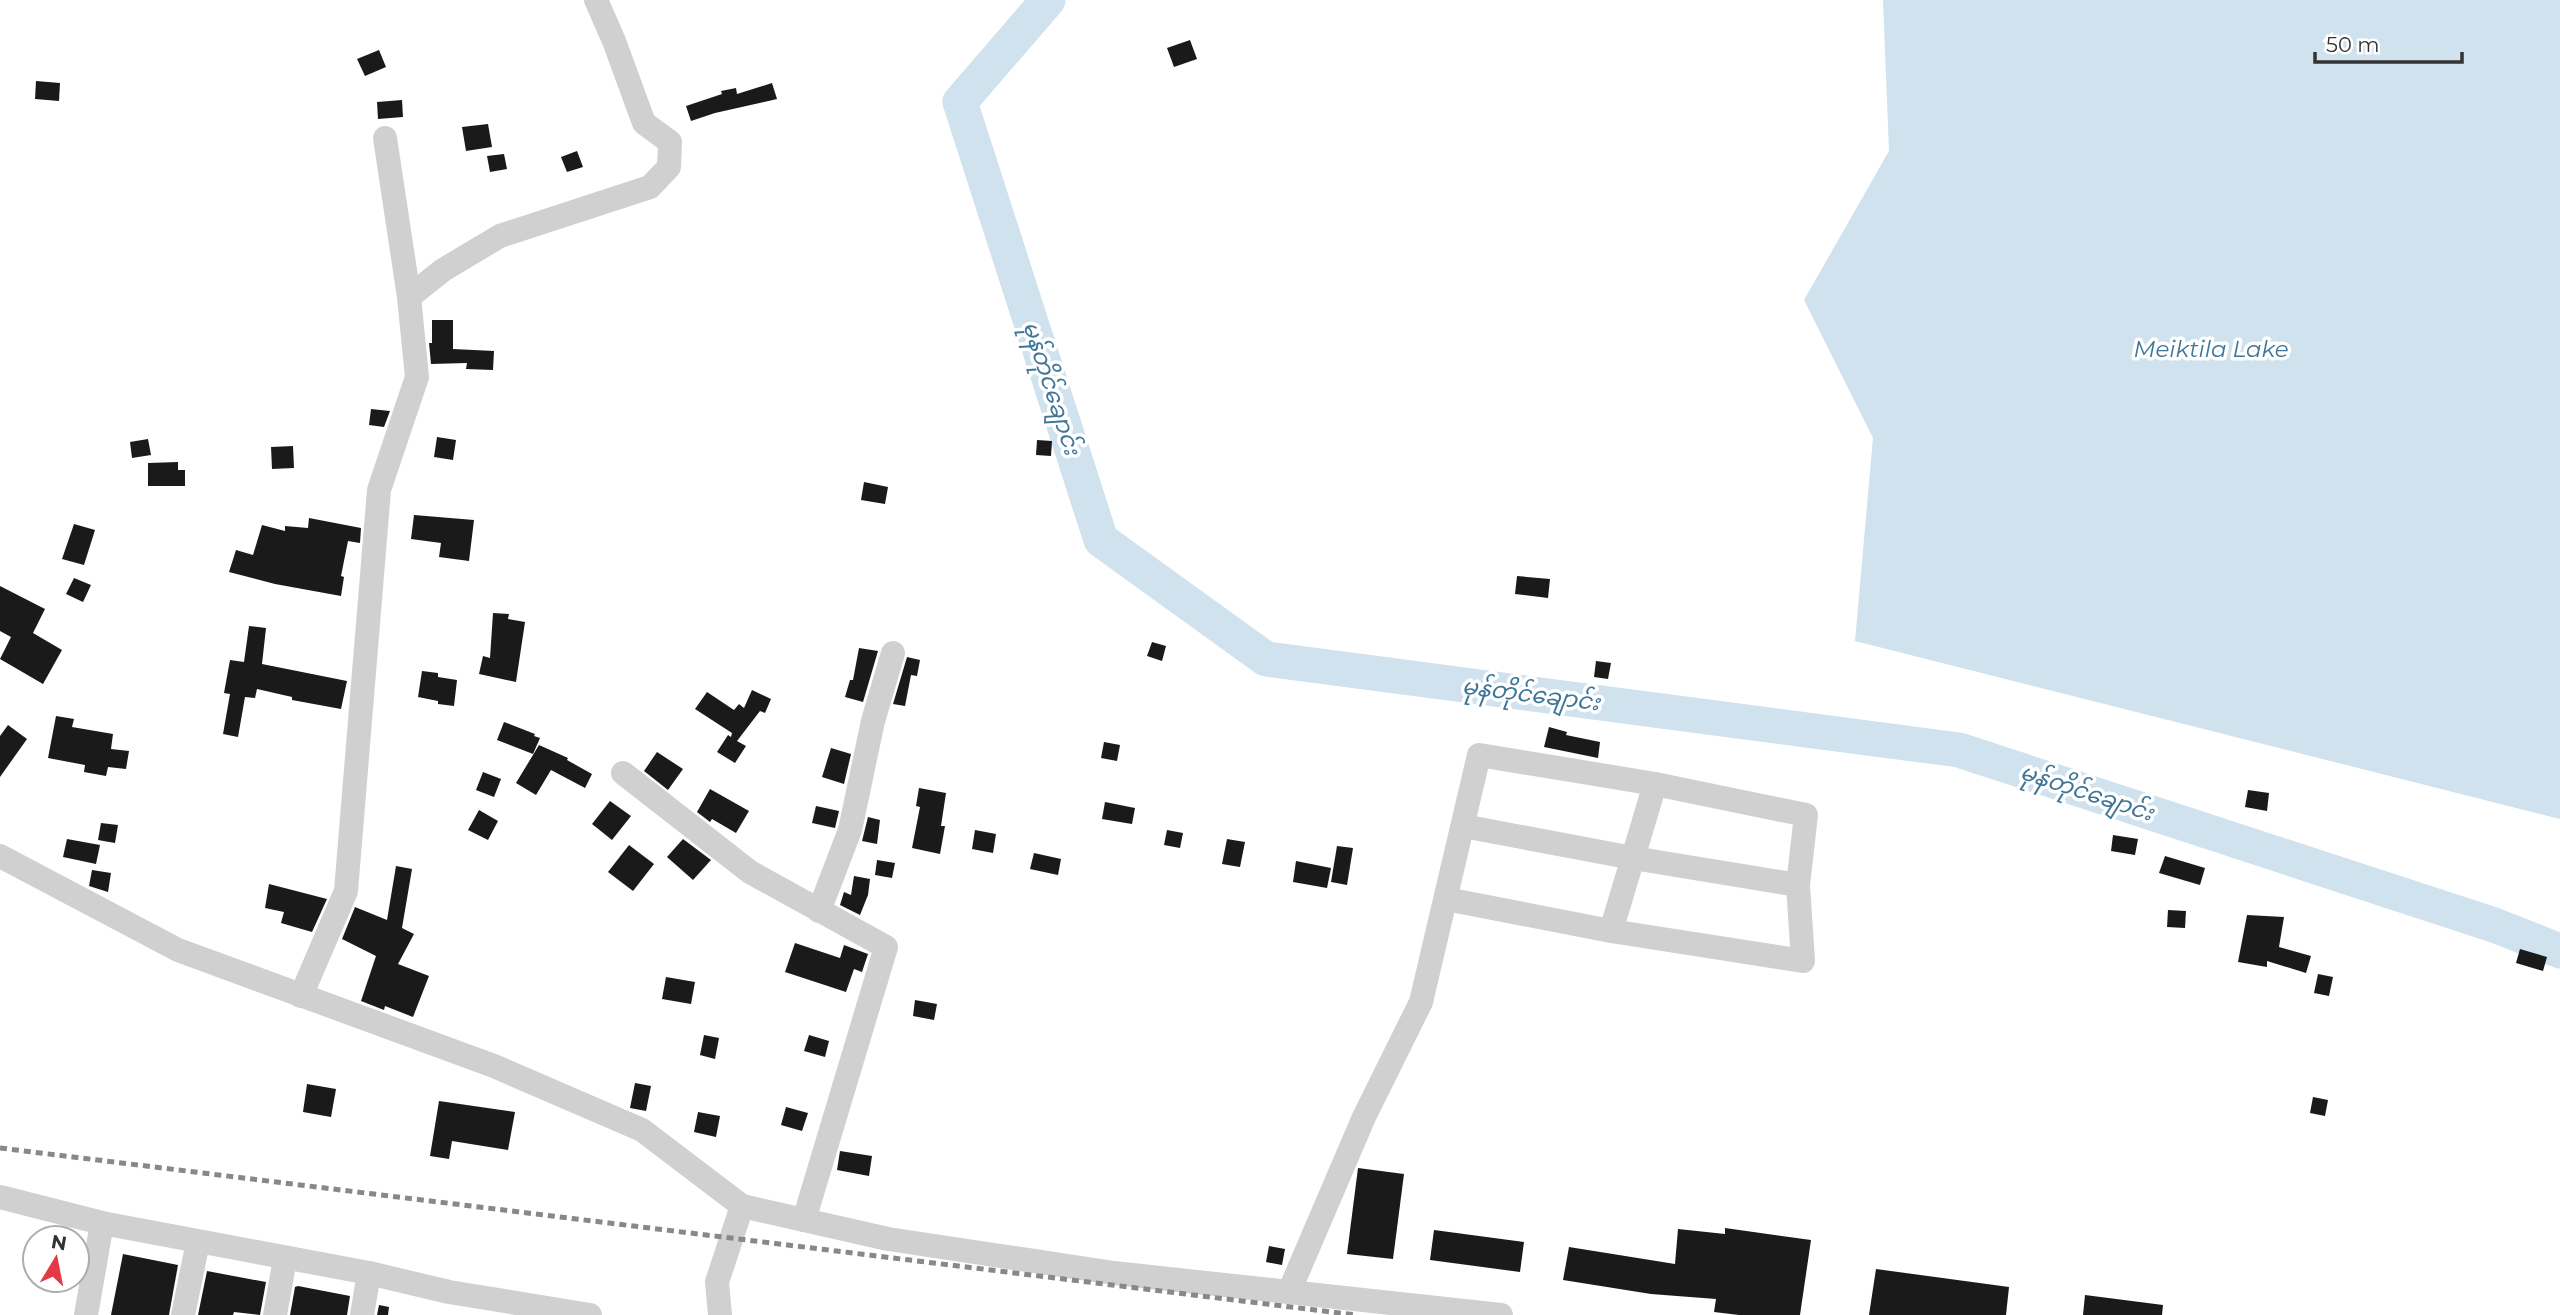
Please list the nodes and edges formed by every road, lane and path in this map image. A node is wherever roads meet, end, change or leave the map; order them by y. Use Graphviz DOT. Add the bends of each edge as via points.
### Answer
graph roads {
  1 [pos="596,0"];
  2 [pos="385,138"];
  3 [pos="409,297"];
  4 [pos="892,653"];
  5 [pos="624,773"];
  6 [pos="1655,784"];
  7 [pos="1463,826"];
  8 [pos="0,856"];
  9 [pos="1633,859"];
  10 [pos="1798,885"];
  11 [pos="1446,899"];
  12 [pos="819,911"];
  13 [pos="1611,931"];
  14 [pos="301,996"];
  15 [pos="0,1196"];
  16 [pos="742,1206"];
  17 [pos="804,1220"];
  18 [pos="102,1223"];
  19 [pos="198,1242"];
  20 [pos="285,1259"];
  21 [pos="369,1273"];
  22 [pos="1289,1292"];
  23 [pos="540,1311"];
  24 [pos="86,1315"];
  25 [pos="183,1315"];
  26 [pos="275,1315"];
  27 [pos="362,1315"];
  28 [pos="590,1315"];
  29 [pos="720,1315"];
  30 [pos="1501,1315"];
  1 -- 3 [label="street" via="644,123 670,142 669,167 650,187 500,236"];
  2 -- 3 [label="street"];
  3 -- 14 [label="street" via="417,377 379,491 346,891"];
  4 -- 12 [label="street" via="850,830"];
  5 -- 12 [label="street" via="750,873"];
  6 -- 7 [label="street" via="1479,755"];
  6 -- 9 [label="street"];
  6 -- 10 [label="street" via="1806,815"];
  7 -- 9 [label="street"];
  7 -- 11 [label="street"];
  8 -- 14 [label="street" via="178,950"];
  9 -- 10 [label="street"];
  9 -- 13 [label="street"];
  10 -- 13 [label="street" via="1803,961"];
  11 -- 13 [label="street"];
  11 -- 22 [label="street" via="1421,1002 1364,1117"];
  12 -- 17 [label="street" via="886,947"];
  14 -- 16 [label="street" via="494,1066 642,1130"];
  15 -- 18 [label="street"];
  16 -- 17 [label="street"];
  16 -- 29 [label="street" via="717,1282"];
  17 -- 22 [label="street" via="888,1239 1101,1272"];
  18 -- 19 [label="street"];
  18 -- 24 [label="street"];
  19 -- 20 [label="street"];
  19 -- 25 [label="street"];
  20 -- 21 [label="street"];
  20 -- 26 [label="street"];
  21 -- 23 [label="street"];
  21 -- 27 [label="street"];
  22 -- 30 [label="street"];
  23 -- 28 [label="street"];
}
